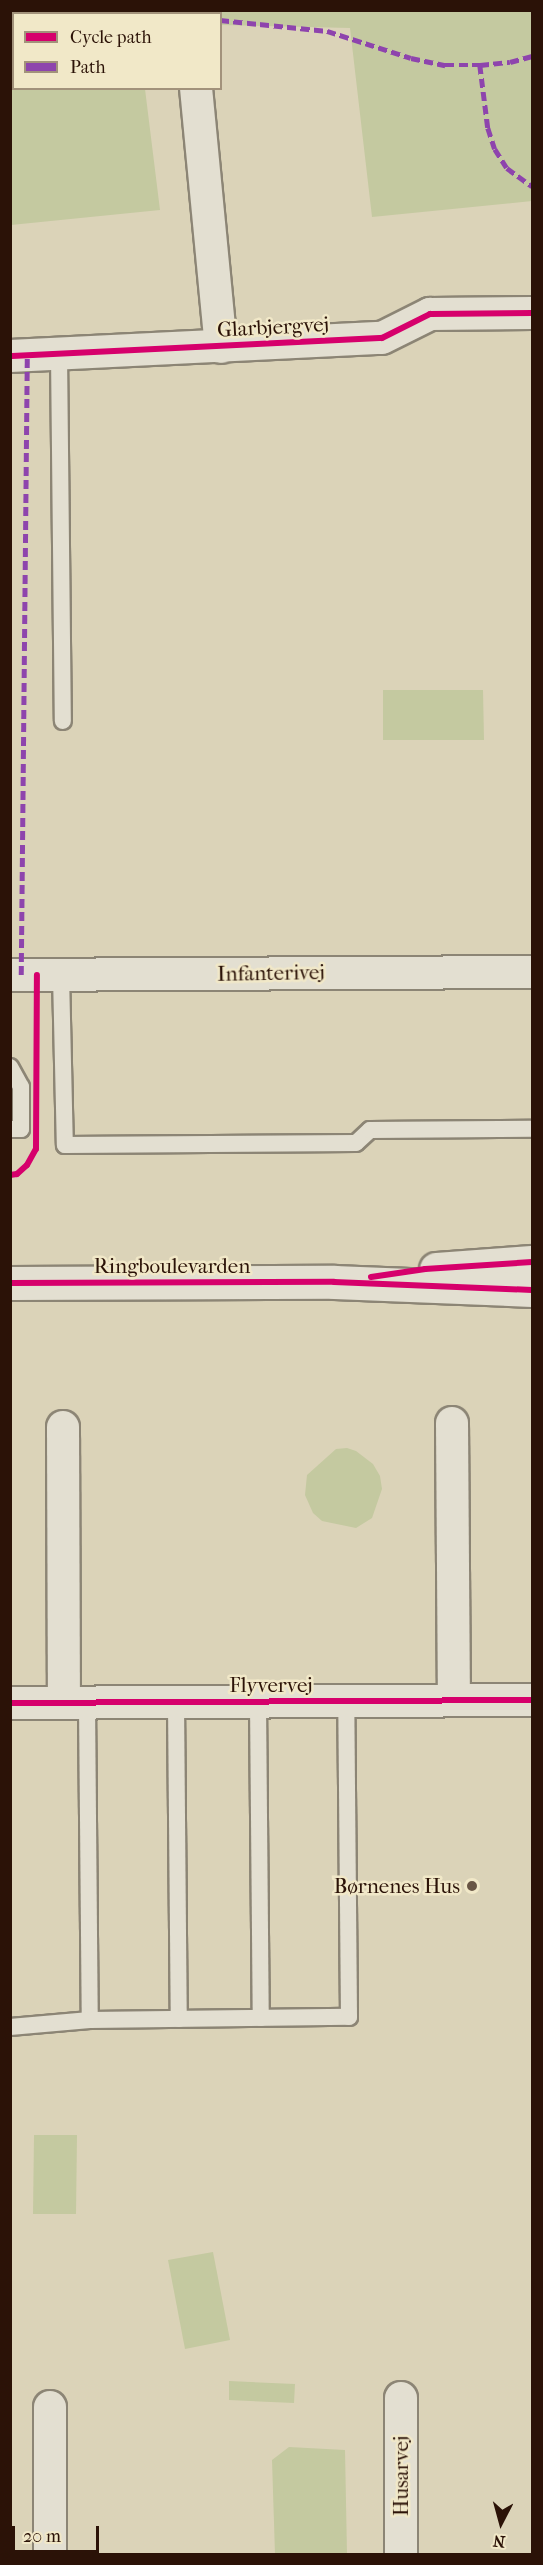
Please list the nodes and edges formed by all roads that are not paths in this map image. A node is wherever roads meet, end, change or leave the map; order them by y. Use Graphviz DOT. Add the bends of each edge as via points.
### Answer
graph roads {
  1 [pos="196,90"];
  2 [pos="532,313"];
  3 [pos="222,347"];
  4 [pos="59,354"];
  5 [pos="10,356"];
  6 [pos="63,721"];
  7 [pos="532,972"];
  8 [pos="10,975"];
  9 [pos="61,975"];
  10 [pos="10,1067"];
  11 [pos="532,1129"];
  12 [pos="10,1130"];
  13 [pos="532,1262"];
  14 [pos="334,1282"];
  15 [pos="10,1284"];
  16 [pos="532,1290"];
  17 [pos="452,1423"];
  18 [pos="63,1427"];
  19 [pos="454,1700"];
  20 [pos="532,1700"];
  21 [pos="346,1701"];
  22 [pos="176,1702"];
  23 [pos="258,1702"];
  24 [pos="10,1703"];
  25 [pos="75,1703"];
  26 [pos="261,2018"];
  27 [pos="179,2019"];
  28 [pos="90,2020"];
  29 [pos="10,2027"];
  30 [pos="401,2398"];
  31 [pos="50,2407"];
  32 [pos="50,2554"];
  33 [pos="401,2554"];
  1 -- 3 [label="street, Glarbjergvej"];
  2 -- 3 [label="street, Glarbjergvej" via="430,314 382,338"];
  3 -- 4 [label="street, Glarbjergvej"];
  4 -- 5 [label="street, Glarbjergvej"];
  4 -- 6 [label="lane"];
  7 -- 9 [label="street, Infanterivej"];
  8 -- 9 [label="street, Infanterivej"];
  9 -- 11 [label="lane" via="65,1145 356,1143 370,1130"];
  10 -- 12 [label="lane" via="21,1087 21,1130"];
  13 -- 14 [label="main road, Ringboulevarden" via="425,1269"];
  14 -- 15 [label="main road, Ringboulevarden"];
  14 -- 16 [label="main road, Ringboulevarden"];
  17 -- 19 [label="street"];
  18 -- 25 [label="street"];
  19 -- 20 [label="street, Flyvervej"];
  19 -- 21 [label="street, Flyvervej"];
  21 -- 23 [label="street, Flyvervej"];
  21 -- 26 [label="lane" via="349,2017"];
  22 -- 23 [label="street, Flyvervej"];
  22 -- 25 [label="street, Flyvervej"];
  22 -- 27 [label="lane"];
  23 -- 26 [label="lane"];
  24 -- 25 [label="street, Flyvervej"];
  25 -- 28 [label="lane"];
  26 -- 27 [label="lane"];
  27 -- 28 [label="lane"];
  28 -- 29 [label="lane"];
  30 -- 33 [label="street, Husarvej"];
  31 -- 32 [label="street"];
}
